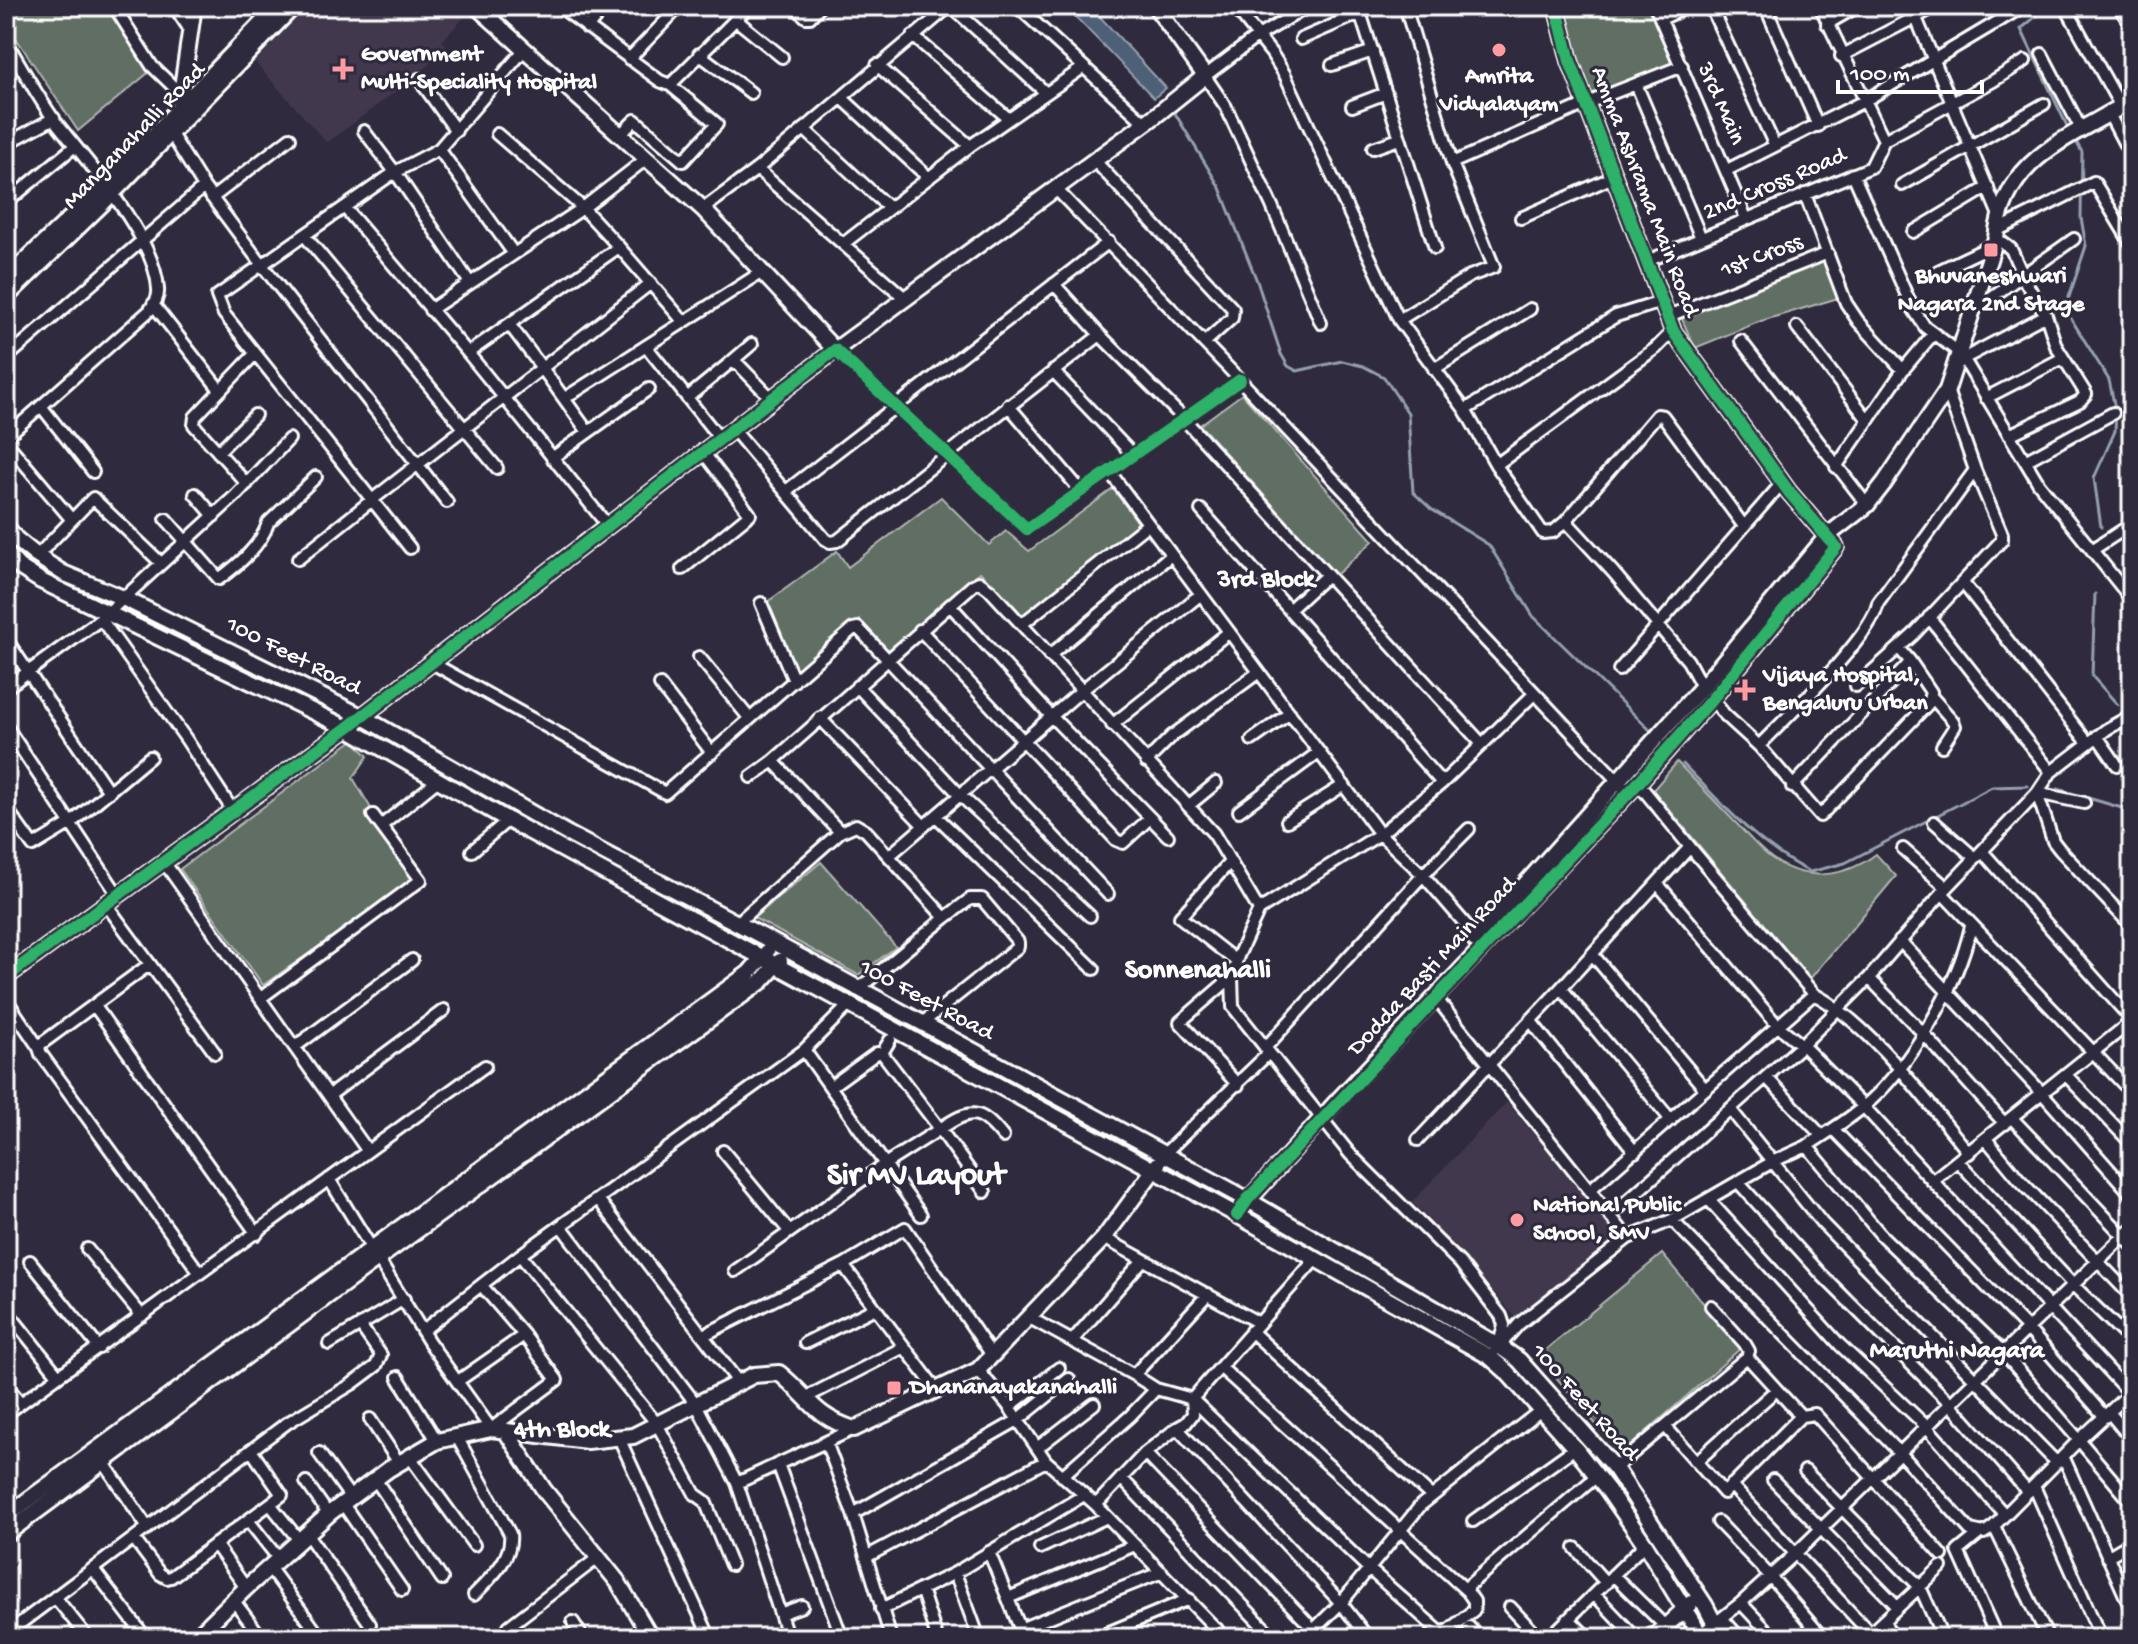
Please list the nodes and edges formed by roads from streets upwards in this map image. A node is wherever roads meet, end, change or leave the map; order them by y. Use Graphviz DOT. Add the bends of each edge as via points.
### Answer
graph roads {
  1 [pos="114,6"];
  2 [pos="174,6"];
  3 [pos="194,6"];
  4 [pos="278,6"];
  5 [pos="294,6"];
  6 [pos="476,6"];
  7 [pos="559,6"];
  8 [pos="605,6"];
  9 [pos="680,6"];
  10 [pos="749,6"];
  11 [pos="794,6"];
  12 [pos="820,6"];
  13 [pos="951,6"];
  14 [pos="1017,6"];
  15 [pos="1155,6"];
  16 [pos="1234,6"];
  17 [pos="1309,6"];
  18 [pos="1405,6"];
  19 [pos="1556,6"];
  20 [pos="1655,6"];
  21 [pos="1690,6"];
  22 [pos="1710,6"];
  23 [pos="1765,6"];
  24 [pos="1820,6"];
  25 [pos="1858,6"];
  26 [pos="1911,6"];
  27 [pos="1937,6"];
  28 [pos="2024,6"];
  29 [pos="2065,6"];
  30 [pos="2119,6"];
  31 [pos="1360,10"];
  32 [pos="1915,18"];
  33 [pos="735,19"];
  34 [pos="1661,19"];
  35 [pos="1827,24"];
  36 [pos="2132,27"];
  37 [pos="587,28"];
  38 [pos="190,30"];
  39 [pos="913,36"];
  40 [pos="1258,36"];
  41 [pos="1301,39"];
  42 [pos="6,41"];
  43 [pos="524,50"];
  44 [pos="1373,51"];
  45 [pos="699,54"];
  46 [pos="2042,54"];
  47 [pos="1841,56"];
  48 [pos="782,57"];
  49 [pos="17,59"];
  50 [pos="629,59"];
  51 [pos="1934,60"];
  52 [pos="2025,61"];
  53 [pos="877,65"];
  54 [pos="1332,65"];
  55 [pos="6,66"];
  56 [pos="1682,66"];
  57 [pos="1084,67"];
  58 [pos="1205,76"];
  59 [pos="419,79"];
  60 [pos="1636,84"];
  61 [pos="670,85"];
  62 [pos="751,93"];
  63 [pos="1046,93"];
  64 [pos="1386,93"];
  65 [pos="842,98"];
  66 [pos="1866,100"];
  67 [pos="1952,102"];
  68 [pos="1585,104"];
  69 [pos="2044,104"];
  70 [pos="182,106"];
  71 [pos="1352,106"];
  72 [pos="2121,107"];
  73 [pos="54,118"];
  74 [pos="1009,119"];
  75 [pos="1150,119"];
  76 [pos="1818,126"];
  77 [pos="167,128"];
  78 [pos="804,129"];
  79 [pos="2080,130"];
  80 [pos="364,131"];
  81 [pos="456,131"];
  82 [pos="497,134"];
  83 [pos="620,135"];
  84 [pos="290,138"];
  85 [pos="1399,139"];
  86 [pos="1884,140"];
  87 [pos="6,144"];
  88 [pos="75,146"];
  89 [pos="970,146"];
  90 [pos="1775,146"];
  91 [pos="1970,147"];
  92 [pos="1373,148"];
  93 [pos="439,149"];
  94 [pos="2132,158"];
  95 [pos="646,159"];
  96 [pos="1094,160"];
  97 [pos="1452,163"];
  98 [pos="757,169"];
  99 [pos="1727,170"];
  100 [pos="395,172"];
  101 [pos="1853,174"];
  102 [pos="1613,177"];
  103 [pos="929,178"];
  104 [pos="1902,185"];
  105 [pos="204,187"];
  106 [pos="1988,187"];
  107 [pos="109,188"];
  108 [pos="1056,189"];
  109 [pos="1805,194"];
  110 [pos="212,198"];
  111 [pos="6,203"];
  112 [pos="888,207"];
  113 [pos="345,208"];
  114 [pos="583,208"];
  115 [pos="703,209"];
  116 [pos="1998,213"];
  117 [pos="1521,218"];
  118 [pos="1746,218"];
  119 [pos="1913,232"];
  120 [pos="305,236"];
  121 [pos="1701,238"];
  122 [pos="1995,238"];
  123 [pos="2074,239"];
  124 [pos="142,242"];
  125 [pos="1109,242"];
  126 [pos="843,244"];
  127 [pos="2132,245"];
  128 [pos="619,247"];
  129 [pos="1435,248"];
  130 [pos="1828,253"];
  131 [pos="514,254"];
  132 [pos="1645,262"];
  133 [pos="262,265"];
  134 [pos="1938,271"];
  135 [pos="762,272"];
  136 [pos="2023,277"];
  137 [pos="6,279"];
  138 [pos="470,283"];
  139 [pos="651,283"];
  140 [pos="1054,284"];
  141 [pos="6,297"];
  142 [pos="906,299"];
  143 [pos="153,304"];
  144 [pos="1530,309"];
  145 [pos="430,310"];
  146 [pos="1971,311"];
  147 [pos="2046,315"];
  148 [pos="1667,317"];
  149 [pos="1399,320"];
  150 [pos="683,321"];
  151 [pos="1321,323"];
  152 [pos="509,324"];
  153 [pos="1797,327"];
  154 [pos="1933,334"];
  155 [pos="1100,335"];
  156 [pos="1741,341"];
  157 [pos="1204,343"];
  158 [pos="752,344"];
  159 [pos="646,346"];
  160 [pos="835,350"];
  161 [pos="468,353"];
  162 [pos="11,354"];
  163 [pos="255,354"];
  164 [pos="1961,356"];
  165 [pos="2063,358"];
  166 [pos="731,362"];
  167 [pos="542,368"];
  168 [pos="1434,369"];
  169 [pos="1903,370"];
  170 [pos="1053,371"];
  171 [pos="1240,380"];
  172 [pos="649,389"];
  173 [pos="220,390"];
  174 [pos="1947,390"];
  175 [pos="565,398"];
  176 [pos="687,398"];
  177 [pos="1986,398"];
  178 [pos="504,399"];
  179 [pos="772,399"];
  180 [pos="1008,405"];
  181 [pos="41,406"];
  182 [pos="895,407"];
  183 [pos="1465,410"];
  184 [pos="2113,413"];
  185 [pos="255,415"];
  186 [pos="1184,419"];
  187 [pos="1868,420"];
  188 [pos="465,429"];
  189 [pos="733,429"];
  190 [pos="588,432"];
  191 [pos="2009,435"];
  192 [pos="6,439"];
  193 [pos="289,439"];
  194 [pos="720,439"];
  195 [pos="218,452"];
  196 [pos="703,452"];
  197 [pos="947,455"];
  198 [pos="1133,455"];
  199 [pos="552,458"];
  200 [pos="2025,461"];
  201 [pos="419,464"];
  202 [pos="1496,465"];
  203 [pos="1836,467"];
  204 [pos="497,468"];
  205 [pos="1975,470"];
  206 [pos="1109,471"];
  207 [pos="93,472"];
  208 [pos="316,477"];
  209 [pos="1782,483"];
  210 [pos="247,484"];
  211 [pos="786,491"];
  212 [pos="1081,491"];
  213 [pos="195,494"];
  214 [pos="372,500"];
  215 [pos="447,502"];
  216 [pos="1867,505"];
  217 [pos="1201,510"];
  218 [pos="214,516"];
  219 [pos="166,519"];
  220 [pos="72,520"];
  221 [pos="1566,521"];
  222 [pos="1148,524"];
  223 [pos="2132,524"];
  224 [pos="1743,525"];
  225 [pos="6,526"];
  226 [pos="608,526"];
  227 [pos="185,542"];
  228 [pos="1831,542"];
  229 [pos="410,548"];
  230 [pos="2092,550"];
  231 [pos="6,553"];
  232 [pos="1171,555"];
  233 [pos="37,556"];
  234 [pos="298,559"];
  235 [pos="161,563"];
  236 [pos="682,569"];
  237 [pos="1327,575"];
  238 [pos="1963,583"];
  239 [pos="1201,594"];
  240 [pos="123,598"];
  241 [pos="2132,600"];
  242 [pos="761,603"];
  243 [pos="950,605"];
  244 [pos="1289,610"];
  245 [pos="104,617"];
  246 [pos="1929,617"];
  247 [pos="1022,624"];
  248 [pos="1658,625"];
  249 [pos="920,630"];
  250 [pos="1229,632"];
  251 [pos="6,639"];
  252 [pos="1899,648"];
  253 [pos="1049,656"];
  254 [pos="699,657"];
  255 [pos="887,660"];
  256 [pos="1910,661"];
  257 [pos="432,663"];
  258 [pos="1619,670"];
  259 [pos="28,672"];
  260 [pos="1259,672"];
  261 [pos="794,681"];
  262 [pos="660,685"];
  263 [pos="857,686"];
  264 [pos="1856,686"];
  265 [pos="1702,687"];
  266 [pos="6,688"];
  267 [pos="1081,691"];
  268 [pos="1534,694"];
  269 [pos="1931,696"];
  270 [pos="1712,699"];
  271 [pos="1290,713"];
  272 [pos="2132,715"];
  273 [pos="361,716"];
  274 [pos="1052,717"];
  275 [pos="820,718"];
  276 [pos="750,719"];
  277 [pos="1112,725"];
  278 [pos="6,726"];
  279 [pos="347,728"];
  280 [pos="1252,740"];
  281 [pos="2092,740"];
  282 [pos="1022,741"];
  283 [pos="1482,744"];
  284 [pos="1759,746"];
  285 [pos="1942,746"];
  286 [pos="1319,752"];
  287 [pos="712,753"];
  288 [pos="150,757"];
  289 [pos="773,761"];
  290 [pos="1146,762"];
  291 [pos="2117,765"];
  292 [pos="989,771"];
  293 [pos="2051,772"];
  294 [pos="751,777"];
  295 [pos="437,781"];
  296 [pos="1216,783"];
  297 [pos="1442,783"];
  298 [pos="1344,785"];
  299 [pos="1627,786"];
  300 [pos="1792,787"];
  301 [pos="109,792"];
  302 [pos="2037,793"];
  303 [pos="960,795"];
  304 [pos="2084,803"];
  305 [pos="1188,806"];
  306 [pos="6,808"];
  307 [pos="233,811"];
  308 [pos="1239,811"];
  309 [pos="373,815"];
  310 [pos="936,816"];
  311 [pos="1150,818"];
  312 [pos="508,820"];
  313 [pos="1287,821"];
  314 [pos="1934,822"];
  315 [pos="71,823"];
  316 [pos="381,826"];
  317 [pos="924,826"];
  318 [pos="1469,829"];
  319 [pos="840,832"];
  320 [pos="1380,834"];
  321 [pos="1168,836"];
  322 [pos="1690,847"];
  323 [pos="1903,849"];
  324 [pos="472,851"];
  325 [pos="1979,854"];
  326 [pos="889,856"];
  327 [pos="164,862"];
  328 [pos="1230,862"];
  329 [pos="1423,875"];
  330 [pos="1657,883"];
  331 [pos="1944,891"];
  332 [pos="1108,894"];
  333 [pos="112,900"];
  334 [pos="1259,910"];
  335 [pos="1090,916"];
  336 [pos="945,918"];
  337 [pos="2127,921"];
  338 [pos="737,923"];
  339 [pos="1971,926"];
  340 [pos="1480,941"];
  341 [pos="1900,941"];
  342 [pos="773,942"];
  343 [pos="787,951"];
  344 [pos="1593,955"];
  345 [pos="763,959"];
  346 [pos="412,960"];
  347 [pos="1236,961"];
  348 [pos="150,964"];
  349 [pos="777,966"];
  350 [pos="1094,969"];
  351 [pos="6,977"];
  352 [pos="1232,977"];
  353 [pos="1869,978"];
  354 [pos="1561,988"];
  355 [pos="857,990"];
  356 [pos="1948,992"];
  357 [pos="1814,994"];
  358 [pos="262,997"];
  359 [pos="1435,997"];
  360 [pos="6,999"];
  361 [pos="94,1005"];
  362 [pos="849,1005"];
  363 [pos="1839,1008"];
  364 [pos="444,1010"];
  365 [pos="1530,1020"];
  366 [pos="2132,1021"];
  367 [pos="921,1024"];
  368 [pos="1777,1025"];
  369 [pos="1923,1033"];
  370 [pos="890,1040"];
  371 [pos="1802,1045"];
  372 [pos="296,1046"];
  373 [pos="39,1048"];
  374 [pos="804,1050"];
  375 [pos="1267,1051"];
  376 [pos="215,1053"];
  377 [pos="882,1053"];
  378 [pos="2093,1053"];
  379 [pos="1489,1063"];
  380 [pos="485,1066"];
  381 [pos="1899,1070"];
  382 [pos="2066,1075"];
  383 [pos="1766,1077"];
  384 [pos="1238,1085"];
  385 [pos="830,1087"];
  386 [pos="1705,1089"];
  387 [pos="2132,1093"];
  388 [pos="2043,1094"];
  389 [pos="330,1095"];
  390 [pos="1864,1107"];
  391 [pos="1730,1109"];
  392 [pos="1319,1115"];
  393 [pos="1671,1120"];
  394 [pos="2008,1121"];
  395 [pos="940,1129"];
  396 [pos="1833,1129"];
  397 [pos="1822,1136"];
  398 [pos="1003,1137"];
  399 [pos="1986,1139"];
  400 [pos="1418,1140"];
  401 [pos="2132,1144"];
  402 [pos="1807,1146"];
  403 [pos="367,1150"];
  404 [pos="723,1151"];
  405 [pos="1635,1152"];
  406 [pos="1969,1153"];
  407 [pos="1164,1154"];
  408 [pos="1774,1161"];
  409 [pos="1958,1161"];
  410 [pos="885,1164"];
  411 [pos="1154,1172"];
  412 [pos="329,1179"];
  413 [pos="1932,1181"];
  414 [pos="1738,1182"];
  415 [pos="1591,1189"];
  416 [pos="985,1192"];
  417 [pos="2132,1195"];
  418 [pos="1245,1198"];
  419 [pos="598,1199"];
  420 [pos="1709,1200"];
  421 [pos="1234,1213"];
  422 [pos="921,1215"];
  423 [pos="1611,1215"];
  424 [pos="1672,1220"];
  425 [pos="561,1226"];
  426 [pos="789,1231"];
  427 [pos="257,1234"];
  428 [pos="2129,1236"];
  429 [pos="1104,1238"];
  430 [pos="1628,1238"];
  431 [pos="87,1249"];
  432 [pos="376,1253"];
  433 [pos="520,1255"];
  434 [pos="1143,1260"];
  435 [pos="30,1261"];
  436 [pos="1314,1261"];
  437 [pos="2099,1262"];
  438 [pos="843,1265"];
  439 [pos="735,1271"];
  440 [pos="199,1272"];
  441 [pos="482,1286"];
  442 [pos="2074,1286"];
  443 [pos="1208,1294"];
  444 [pos="2132,1297"];
  445 [pos="404,1299"];
  446 [pos="1711,1306"];
  447 [pos="2051,1307"];
  448 [pos="875,1308"];
  449 [pos="6,1310"];
  450 [pos="142,1316"];
  451 [pos="1028,1317"];
  452 [pos="360,1325"];
  453 [pos="1255,1327"];
  454 [pos="2028,1329"];
  455 [pos="422,1331"];
  456 [pos="524,1335"];
  457 [pos="704,1335"];
  458 [pos="1072,1341"];
  459 [pos="2132,1342"];
  460 [pos="805,1343"];
  461 [pos="329,1344"];
  462 [pos="904,1347"];
  463 [pos="99,1348"];
  464 [pos="1494,1352"];
  465 [pos="2003,1352"];
  466 [pos="991,1354"];
  467 [pos="1747,1357"];
  468 [pos="1220,1367"];
  469 [pos="1059,1368"];
  470 [pos="978,1370"];
  471 [pos="58,1375"];
  472 [pos="1134,1375"];
  473 [pos="398,1377"];
  474 [pos="1975,1377"];
  475 [pos="1069,1379"];
  476 [pos="458,1381"];
  477 [pos="739,1383"];
  478 [pos="6,1385"];
  479 [pos="936,1389"];
  480 [pos="1156,1389"];
  481 [pos="1776,1390"];
  482 [pos="2131,1392"];
  483 [pos="805,1398"];
  484 [pos="1192,1399"];
  485 [pos="1949,1402"];
  486 [pos="21,1403"];
  487 [pos="696,1404"];
  488 [pos="1094,1404"];
  489 [pos="1009,1407"];
  490 [pos="1541,1410"];
  491 [pos="6,1414"];
  492 [pos="2107,1414"];
  493 [pos="1801,1416"];
  494 [pos="370,1419"];
  495 [pos="1018,1420"];
  496 [pos="657,1424"];
  497 [pos="1665,1426"];
  498 [pos="1926,1426"];
  499 [pos="1177,1428"];
  500 [pos="498,1429"];
  501 [pos="854,1429"];
  502 [pos="457,1437"];
  503 [pos="619,1438"];
  504 [pos="2079,1440"];
  505 [pos="2132,1440"];
  506 [pos="437,1441"];
  507 [pos="826,1442"];
  508 [pos="1037,1448"];
  509 [pos="1575,1448"];
  510 [pos="251,1450"];
  511 [pos="319,1453"];
  512 [pos="1145,1453"];
  513 [pos="1900,1453"];
  514 [pos="99,1456"];
  515 [pos="405,1460"];
  516 [pos="2060,1460"];
  517 [pos="1046,1461"];
  518 [pos="1697,1461"];
  519 [pos="778,1464"];
  520 [pos="1615,1468"];
  521 [pos="1805,1471"];
  522 [pos="1062,1476"];
  523 [pos="1597,1476"];
  524 [pos="1121,1478"];
  525 [pos="1875,1478"];
  526 [pos="375,1479"];
  527 [pos="1773,1480"];
  528 [pos="306,1482"];
  529 [pos="737,1483"];
  530 [pos="1731,1485"];
  531 [pos="2031,1489"];
  532 [pos="1084,1495"];
  533 [pos="1431,1496"];
  534 [pos="347,1501"];
  535 [pos="2132,1503"];
  536 [pos="270,1504"];
  537 [pos="1096,1505"];
  538 [pos="1843,1508"];
  539 [pos="853,1514"];
  540 [pos="329,1515"];
  541 [pos="2005,1515"];
  542 [pos="6,1516"];
  543 [pos="1107,1517"];
  544 [pos="248,1520"];
  545 [pos="1473,1521"];
  546 [pos="1718,1522"];
  547 [pos="1994,1526"];
  548 [pos="148,1528"];
  549 [pos="1822,1528"];
  550 [pos="1399,1532"];
  551 [pos="1980,1533"];
  552 [pos="6,1534"];
  553 [pos="303,1537"];
  554 [pos="134,1539"];
  555 [pos="2132,1542"];
  556 [pos="215,1544"];
  557 [pos="1645,1544"];
  558 [pos="474,1545"];
  559 [pos="1135,1545"];
  560 [pos="1040,1548"];
  561 [pos="1575,1548"];
  562 [pos="989,1552"];
  563 [pos="1796,1553"];
  564 [pos="1942,1555"];
  565 [pos="599,1557"];
  566 [pos="866,1557"];
  567 [pos="2107,1557"];
  568 [pos="273,1563"];
  569 [pos="731,1565"];
  570 [pos="1941,1567"];
  571 [pos="1368,1568"];
  572 [pos="93,1569"];
  573 [pos="1162,1572"];
  574 [pos="955,1573"];
  575 [pos="1770,1576"];
  576 [pos="442,1579"];
  577 [pos="1610,1579"];
  578 [pos="1920,1587"];
  579 [pos="246,1588"];
  580 [pos="921,1589"];
  581 [pos="402,1590"];
  582 [pos="1467,1591"];
  583 [pos="1594,1594"];
  584 [pos="474,1595"];
  585 [pos="55,1597"];
  586 [pos="1700,1597"];
  587 [pos="1008,1598"];
  588 [pos="1189,1599"];
  589 [pos="234,1601"];
  590 [pos="1341,1603"];
  591 [pos="1741,1603"];
  592 [pos="802,1606"];
  593 [pos="1685,1606"];
  594 [pos="1510,1607"];
  595 [pos="1898,1607"];
  596 [pos="881,1609"];
  597 [pos="2132,1611"];
  598 [pos="780,1614"];
  599 [pos="1569,1619"];
  600 [pos="1884,1620"];
  601 [pos="573,1622"];
  602 [pos="370,1624"];
  603 [pos="838,1627"];
  604 [pos="1469,1627"];
  605 [pos="1720,1627"];
  606 [pos="1217,1629"];
  607 [pos="1318,1633"];
  608 [pos="6,1634"];
  609 [pos="1022,1634"];
  610 [pos="1659,1634"];
  611 [pos="505,1635"];
  612 [pos="1701,1636"];
  613 [pos="1867,1636"];
  614 [pos="88,1638"];
  615 [pos="146,1638"];
  616 [pos="195,1638"];
  617 [pos="262,1638"];
  618 [pos="321,1638"];
  619 [pos="583,1638"];
  620 [pos="651,1638"];
  621 [pos="710,1638"];
  622 [pos="788,1638"];
  623 [pos="891,1638"];
  624 [pos="937,1638"];
  625 [pos="979,1638"];
  626 [pos="1095,1638"];
  627 [pos="1192,1638"];
  628 [pos="1225,1638"];
  629 [pos="1274,1638"];
  630 [pos="1305,1638"];
  631 [pos="1368,1638"];
  632 [pos="1479,1638"];
  633 [pos="1539,1638"];
  634 [pos="1549,1638"];
  635 [pos="1588,1638"];
  636 [pos="1636,1638"];
  637 [pos="1740,1638"];
  638 [pos="1774,1638"];
  639 [pos="1823,1638"];
  640 [pos="1892,1638"];
  641 [pos="1943,1638"];
  642 [pos="1997,1638"];
  643 [pos="2048,1638"];
  644 [pos="2101,1638"];
  1 -- 70 [label="street"];
  2 -- 38 [label="street"];
  3 -- 38 [label="street"];
  4 -- 70 [label="street, Manganahalli Road"];
  5 -- 70 [label="street, Manganahalli Road"];
  6 -- 43 [label="street"];
  7 -- 37 [label="street"];
  8 -- 37 [label="street"];
  9 -- 50 [label="street"];
  10 -- 33 [label="street"];
  11 -- 12 [label="street" via="806,17"];
  13 -- 39 [label="street"];
  13 -- 63 [label="street"];
  14 -- 57 [label="street"];
  15 -- 58 [label="street"];
  16 -- 40 [label="street"];
  17 -- 40 [label="street"];
  18 -- 97 [label="street"];
  19 -- 68 [label="street, Amma Ashrama Main Road"];
  20 -- 34 [label="street, 3rd Main"];
  21 -- 34 [label="street"];
  22 -- 90 [label="street"];
  23 -- 76 [label="street"];
  24 -- 35 [label="street"];
  25 -- 35 [label="street"];
  26 -- 32 [label="street"];
  27 -- 32 [label="street"];
  28 -- 51 [label="street"];
  29 -- 72 [label="street"];
  30 -- 36 [label="street"];
  31 -- 41 [label="street"];
  31 -- 44 [label="street"];
  32 -- 47 [label="street"];
  32 -- 51 [label="street"];
  33 -- 45 [label="street"];
  33 -- 48 [label="street"];
  34 -- 56 [label="street, 3rd Main"];
  35 -- 47 [label="street"];
  37 -- 50 [label="street"];
  38 -- 70 [label="street"];
  39 -- 53 [label="street"];
  39 -- 74 [label="street"];
  40 -- 58 [label="street"];
  40 -- 149 [label="street" via="1285,75"];
  42 -- 49 [label="street"];
  43 -- 81 [label="street"];
  43 -- 83 [label="street"];
  44 -- 54 [label="street"];
  44 -- 64 [label="street"];
  45 -- 61 [label="street"];
  45 -- 62 [label="street"];
  46 -- 79 [label="street"];
  47 -- 66 [label="street"];
  49 -- 55 [label="street"];
  49 -- 73 [label="street"];
  50 -- 61 [label="street"];
  51 -- 66 [label="street"];
  51 -- 67 [label="street"];
  52 -- 67 [label="street"];
  53 -- 65 [label="street"];
  53 -- 89 [label="street"];
  56 -- 60 [label="street"];
  56 -- 99 [label="street, 3rd Main"];
  57 -- 63 [label="street"];
  57 -- 75 [label="street"];
  58 -- 75 [label="street"];
  58 -- 151 [label="street" via="1226,107"];
  59 -- 81 [label="street"];
  60 -- 68 [label="street"];
  60 -- 121 [label="street"];
  61 -- 83 [label="street" via="717,124 683,161 635,120"];
  63 -- 74 [label="street"];
  64 -- 71 [label="street"];
  64 -- 85 [label="street"];
  65 -- 78 [label="street"];
  65 -- 103 [label="street"];
  66 -- 76 [label="street"];
  66 -- 86 [label="street"];
  67 -- 86 [label="street"];
  67 -- 91 [label="street"];
  68 -- 97 [label="street"];
  68 -- 102 [label="street, Amma Ashrama Main Road"];
  69 -- 91 [label="street"];
  70 -- 77 [label="street, Manganahalli Road"];
  72 -- 79 [label="street"];
  72 -- 94 [label="street"];
  73 -- 87 [label="street"];
  73 -- 88 [label="street"];
  74 -- 89 [label="street"];
  75 -- 96 [label="street"];
  76 -- 90 [label="street"];
  77 -- 105 [label="street"];
  77 -- 107 [label="street, Manganahalli Road"];
  78 -- 98 [label="street"];
  78 -- 112 [label="street"];
  79 -- 116 [label="street" via="2032,162"];
  80 -- 100 [label="street"];
  81 -- 93 [label="street"];
  82 -- 114 [label="street"];
  83 -- 95 [label="street"];
  84 -- 110 [label="street"];
  85 -- 92 [label="street"];
  85 -- 129 [label="street"];
  86 -- 101 [label="street, 2nd Cross Road" via="1871,167"];
  88 -- 107 [label="street"];
  88 -- 111 [label="street"];
  89 -- 103 [label="street"];
  90 -- 99 [label="street"];
  91 -- 104 [label="street"];
  91 -- 106 [label="street"];
  93 -- 100 [label="street"];
  93 -- 131 [label="street"];
  95 -- 114 [label="street"];
  95 -- 115 [label="street"];
  96 -- 108 [label="street"];
  96 -- 157 [label="street" via="1233,309 1232,318"];
  97 -- 149 [label="street" via="1494,267"];
  98 -- 115 [label="street"];
  98 -- 126 [label="street"];
  99 -- 118 [label="street, 3rd Main"];
  100 -- 113 [label="street"];
  100 -- 138 [label="street"];
  101 -- 109 [label="street, 2nd Cross Road"];
  101 -- 154 [label="street" via="1912,307"];
  102 -- 117 [label="street"];
  102 -- 132 [label="street, Amma Ashrama Main Road"];
  103 -- 112 [label="street"];
  105 -- 110 [label="street"];
  105 -- 124 [label="street"];
  106 -- 116 [label="street"];
  106 -- 119 [label="street"];
  107 -- 124 [label="street"];
  107 -- 137 [label="street, Manganahalli Road"];
  107 -- 141 [label="street, Manganahalli Road"];
  108 -- 125 [label="street"];
  108 -- 142 [label="street"];
  109 -- 118 [label="street, 2nd Cross Road"];
  109 -- 130 [label="street"];
  110 -- 133 [label="street"];
  112 -- 126 [label="street"];
  113 -- 120 [label="street"];
  113 -- 145 [label="street"];
  114 -- 128 [label="street"];
  114 -- 131 [label="street"];
  115 -- 135 [label="street"];
  116 -- 122 [label="street"];
  118 -- 121 [label="street, 2nd Cross Road"];
  120 -- 133 [label="street"];
  120 -- 188 [label="street"];
  121 -- 132 [label="street, 2nd Cross Road"];
  122 -- 127 [label="street" via="2094,182"];
  122 -- 134 [label="street"];
  122 -- 136 [label="street" via="2011,249"];
  122 -- 146 [label="street"];
  123 -- 136 [label="street"];
  124 -- 143 [label="street" via="158,287"];
  124 -- 162 [label="street"];
  125 -- 140 [label="street"];
  125 -- 157 [label="street"];
  126 -- 142 [label="street"];
  128 -- 139 [label="street"];
  128 -- 152 [label="street"];
  130 -- 148 [label="street, 1st Cross"];
  130 -- 169 [label="street" via="1850,311"];
  131 -- 138 [label="street"];
  132 -- 148 [label="street, Amma Ashrama Main Road"];
  133 -- 163 [label="street" via="217,296 224,314"];
  133 -- 201 [label="street"];
  135 -- 150 [label="street"];
  135 -- 160 [label="street"];
  136 -- 146 [label="street"];
  136 -- 147 [label="street"];
  138 -- 145 [label="street"];
  139 -- 150 [label="street"];
  139 -- 167 [label="street"];
  140 -- 155 [label="street"];
  140 -- 182 [label="street"];
  142 -- 160 [label="street"];
  143 -- 173 [label="street"];
  143 -- 181 [label="street"];
  144 -- 168 [label="street"];
  145 -- 161 [label="street"];
  146 -- 164 [label="street"];
  147 -- 164 [label="street"];
  147 -- 165 [label="street"];
  148 -- 183 [label="street, 1st Cross" via="1616,316"];
  148 -- 202 [label="street" via="1656,348"];
  148 -- 209 [label="street, Amma Ashrama Main Road"];
  149 -- 168 [label="street"];
  150 -- 159 [label="street"];
  152 -- 161 [label="street"];
  152 -- 167 [label="street"];
  153 -- 187 [label="street"];
  154 -- 164 [label="street"];
  154 -- 169 [label="street"];
  155 -- 170 [label="street"];
  155 -- 186 [label="street"];
  156 -- 203 [label="street"];
  157 -- 171 [label="street"];
  158 -- 166 [label="street"];
  159 -- 175 [label="street"];
  159 -- 176 [label="street"];
  160 -- 179 [label="street"];
  160 -- 182 [label="street"];
  161 -- 178 [label="street"];
  163 -- 173 [label="street"];
  163 -- 214 [label="street"];
  164 -- 174 [label="street"];
  164 -- 177 [label="street"];
  165 -- 177 [label="street"];
  165 -- 191 [label="street" via="2084,397"];
  166 -- 176 [label="street"];
  166 -- 179 [label="street"];
  167 -- 175 [label="street"];
  167 -- 178 [label="street"];
  168 -- 183 [label="street"];
  169 -- 187 [label="street"];
  170 -- 180 [label="street"];
  170 -- 198 [label="street"];
  171 -- 186 [label="street"];
  171 -- 268 [label="street"];
  172 -- 190 [label="street"];
  173 -- 195 [label="street" via="194,425"];
  174 -- 205 [label="street"];
  174 -- 216 [label="street"];
  175 -- 190 [label="street"];
  176 -- 194 [label="street"];
  177 -- 191 [label="street"];
  178 -- 188 [label="street"];
  178 -- 199 [label="street"];
  179 -- 189 [label="street"];
  180 -- 197 [label="street"];
  180 -- 212 [label="street"];
  181 -- 192 [label="street"];
  181 -- 207 [label="street"];
  182 -- 197 [label="street"];
  182 -- 211 [label="street"];
  183 -- 202 [label="street"];
  184 -- 200 [label="street"];
  185 -- 195 [label="street"];
  186 -- 198 [label="street"];
  186 -- 237 [label="street"];
  187 -- 203 [label="street"];
  188 -- 201 [label="street"];
  188 -- 204 [label="street"];
  189 -- 194 [label="street"];
  189 -- 211 [label="street"];
  190 -- 199 [label="street"];
  191 -- 200 [label="street"];
  192 -- 220 [label="street"];
  193 -- 210 [label="street"];
  194 -- 196 [label="street"];
  195 -- 210 [label="street"];
  196 -- 226 [label="street"];
  196 -- 236 [label="street" via="750,514"];
  197 -- 211 [label="street" via="837,541 825,539"];
  197 -- 212 [label="street" via="1027,529"];
  198 -- 206 [label="street"];
  199 -- 226 [label="street"];
  200 -- 230 [label="street"];
  201 -- 214 [label="street"];
  201 -- 215 [label="street"];
  202 -- 221 [label="street" via="1543,533"];
  203 -- 216 [label="street"];
  205 -- 238 [label="street" via="2002,540"];
  205 -- 284 [label="street" via="1851,648"];
  206 -- 212 [label="street"];
  206 -- 222 [label="street"];
  208 -- 227 [label="street" via="268,523 255,548 222,577 214,577"];
  209 -- 224 [label="street"];
  209 -- 228 [label="street, Amma Ashrama Main Road"];
  210 -- 218 [label="street"];
  213 -- 218 [label="street"];
  214 -- 229 [label="street"];
  214 -- 234 [label="street"];
  216 -- 228 [label="street"];
  217 -- 244 [label="street"];
  218 -- 227 [label="street"];
  219 -- 227 [label="street"];
  220 -- 233 [label="street"];
  220 -- 235 [label="street" via="93,498"];
  221 -- 224 [label="street" via="1657,415 1663,416"];
  221 -- 248 [label="street"];
  222 -- 232 [label="street"];
  222 -- 247 [label="street"];
  223 -- 230 [label="street"];
  224 -- 248 [label="street"];
  225 -- 233 [label="street, 100 Feet Road"];
  226 -- 257 [label="street"];
  227 -- 235 [label="street"];
  228 -- 265 [label="street, Dodda Basti Main Road"];
  228 -- 270 [label="street"];
  230 -- 241 [label="street"];
  231 -- 245 [label="street, 100 Feet Road" via="19,567"];
  232 -- 239 [label="street"];
  232 -- 253 [label="street"];
  233 -- 240 [label="street, 100 Feet Road"];
  235 -- 240 [label="street"];
  237 -- 244 [label="street"];
  237 -- 283 [label="street"];
  238 -- 246 [label="street"];
  238 -- 281 [label="street"];
  239 -- 250 [label="street"];
  239 -- 267 [label="street"];
  240 -- 245 [label="street"];
  240 -- 273 [label="street, 100 Feet Road"];
  242 -- 261 [label="street"];
  243 -- 247 [label="street" via="983,583"];
  243 -- 249 [label="street"];
  243 -- 274 [label="street"];
  244 -- 297 [label="street"];
  245 -- 259 [label="street"];
  245 -- 279 [label="street, 100 Feet Road"];
  245 -- 307 [label="street"];
  246 -- 252 [label="street"];
  246 -- 293 [label="street"];
  247 -- 253 [label="street"];
  248 -- 258 [label="street"];
  248 -- 265 [label="street"];
  249 -- 255 [label="street"];
  249 -- 282 [label="street"];
  250 -- 260 [label="street"];
  250 -- 277 [label="street"];
  251 -- 259 [label="street"];
  252 -- 256 [label="street"];
  252 -- 264 [label="street"];
  253 -- 267 [label="street"];
  254 -- 276 [label="street"];
  255 -- 261 [label="street" via="855,628"];
  255 -- 263 [label="street"];
  255 -- 292 [label="street"];
  256 -- 269 [label="street"];
  256 -- 300 [label="street"];
  257 -- 273 [label="street"];
  257 -- 287 [label="street" via="665,793"];
  259 -- 266 [label="street"];
  259 -- 301 [label="street"];
  260 -- 271 [label="street"];
  260 -- 290 [label="street" via="1172,736"];
  261 -- 276 [label="street"];
  262 -- 287 [label="street"];
  263 -- 275 [label="street"];
  263 -- 303 [label="street"];
  265 -- 299 [label="street, Dodda Basti Main Road"];
  267 -- 274 [label="street"];
  267 -- 277 [label="street"];
  268 -- 283 [label="street"];
  268 -- 299 [label="street"];
  269 -- 285 [label="street" via="1954,723"];
  269 -- 300 [label="street" via="1820,816"];
  270 -- 284 [label="street"];
  270 -- 299 [label="street, Dodda Basti Main Road"];
  271 -- 280 [label="street"];
  271 -- 286 [label="street"];
  272 -- 281 [label="street"];
  273 -- 279 [label="street"];
  273 -- 338 [label="street, 100 Feet Road"];
  274 -- 282 [label="street"];
  274 -- 311 [label="street"];
  275 -- 289 [label="street"];
  275 -- 317 [label="street"];
  276 -- 287 [label="street"];
  277 -- 290 [label="street"];
  278 -- 315 [label="street"];
  279 -- 295 [label="street, 100 Feet Road"];
  279 -- 307 [label="street"];
  281 -- 291 [label="street"];
  281 -- 293 [label="street"];
  282 -- 292 [label="street"];
  282 -- 311 [label="street" via="1118,841 1123,843"];
  283 -- 297 [label="street"];
  284 -- 300 [label="street"];
  286 -- 298 [label="street"];
  286 -- 308 [label="street"];
  288 -- 301 [label="street"];
  289 -- 294 [label="street"];
  289 -- 319 [label="street"];
  290 -- 305 [label="street"];
  292 -- 303 [label="street"];
  292 -- 332 [label="street"];
  293 -- 302 [label="street"];
  295 -- 312 [label="street, 100 Feet Road"];
  295 -- 316 [label="street"];
  296 -- 305 [label="street"];
  297 -- 320 [label="street"];
  298 -- 313 [label="street"];
  298 -- 320 [label="street"];
  299 -- 322 [label="street"];
  299 -- 340 [label="street, Dodda Basti Main Road"];
  301 -- 315 [label="street"];
  302 -- 304 [label="street"];
  302 -- 325 [label="street"];
  302 -- 337 [label="street" via="2053,841"];
  303 -- 310 [label="street"];
  303 -- 335 [label="street"];
  305 -- 328 [label="street"];
  306 -- 315 [label="street" via="33,846"];
  307 -- 327 [label="street"];
  309 -- 316 [label="street"];
  310 -- 317 [label="street"];
  310 -- 350 [label="street"];
  311 -- 321 [label="street"];
  312 -- 324 [label="street"];
  312 -- 345 [label="street, 100 Feet Road"];
  314 -- 325 [label="street"];
  315 -- 333 [label="street"];
  316 -- 358 [label="street" via="421,880"];
  317 -- 326 [label="street"];
  318 -- 329 [label="street"];
  319 -- 326 [label="street" via="856,825"];
  319 -- 338 [label="street"];
  320 -- 329 [label="street"];
  320 -- 334 [label="street"];
  322 -- 330 [label="street"];
  322 -- 357 [label="street"];
  323 -- 331 [label="street"];
  325 -- 331 [label="street"];
  325 -- 366 [label="street"];
  326 -- 336 [label="street"];
  327 -- 333 [label="street"];
  327 -- 358 [label="street"];
  328 -- 334 [label="street"];
  328 -- 347 [label="street" via="1180,917"];
  329 -- 340 [label="street"];
  329 -- 375 [label="street"];
  330 -- 344 [label="street"];
  330 -- 368 [label="street"];
  331 -- 339 [label="street"];
  331 -- 341 [label="street"];
  333 -- 348 [label="street"];
  333 -- 351 [label="street"];
  334 -- 347 [label="street"];
  336 -- 355 [label="street"];
  336 -- 367 [label="street" via="970,899 982,899 1018,947"];
  338 -- 342 [label="street, 100 Feet Road"];
  339 -- 356 [label="street"];
  339 -- 378 [label="street"];
  340 -- 359 [label="street, Dodda Basti Main Road"];
  340 -- 392 [label="street, Dodda Basti Main Road"];
  341 -- 353 [label="street"];
  341 -- 356 [label="street"];
  342 -- 343 [label="street, 100 Feet Road"];
  342 -- 345 [label="street"];
  343 -- 349 [label="street"];
  343 -- 355 [label="street, 100 Feet Road"];
  344 -- 354 [label="street"];
  344 -- 386 [label="street"];
  345 -- 349 [label="street, 100 Feet Road"];
  345 -- 432 [label="street"];
  346 -- 372 [label="street"];
  347 -- 352 [label="street"];
  348 -- 361 [label="street"];
  348 -- 376 [label="street"];
  349 -- 362 [label="street, 100 Feet Road"];
  349 -- 432 [label="street"];
  352 -- 375 [label="street" via="1233,1007"];
  352 -- 384 [label="street" via="1180,1022"];
  353 -- 363 [label="street"];
  353 -- 369 [label="street"];
  354 -- 365 [label="street"];
  354 -- 393 [label="street"];
  355 -- 367 [label="street, 100 Feet Road"];
  356 -- 369 [label="street"];
  356 -- 388 [label="street"];
  357 -- 363 [label="street"];
  357 -- 368 [label="street"];
  358 -- 372 [label="street"];
  359 -- 379 [label="street"];
  359 -- 392 [label="street, Dodda Basti Main Road"];
  360 -- 373 [label="street"];
  361 -- 373 [label="street"];
  361 -- 427 [label="street"];
  362 -- 374 [label="street"];
  362 -- 411 [label="street, 100 Feet Road"];
  363 -- 371 [label="street"];
  363 -- 381 [label="street"];
  364 -- 389 [label="street"];
  365 -- 379 [label="street"];
  365 -- 405 [label="street"];
  366 -- 378 [label="street"];
  367 -- 407 [label="street, 100 Feet Road"];
  368 -- 371 [label="street"];
  368 -- 386 [label="street"];
  369 -- 381 [label="street"];
  369 -- 394 [label="street"];
  370 -- 377 [label="street"];
  371 -- 383 [label="street"];
  371 -- 390 [label="street"];
  372 -- 389 [label="street"];
  373 -- 440 [label="street"];
  374 -- 385 [label="street"];
  374 -- 419 [label="street"];
  375 -- 384 [label="street"];
  375 -- 392 [label="street"];
  377 -- 385 [label="street"];
  377 -- 395 [label="street"];
  378 -- 382 [label="street"];
  378 -- 387 [label="street"];
  379 -- 400 [label="street"];
  379 -- 415 [label="street"];
  380 -- 403 [label="street"];
  381 -- 390 [label="street"];
  381 -- 406 [label="street"];
  382 -- 388 [label="street"];
  382 -- 401 [label="street"];
  383 -- 391 [label="street"];
  383 -- 397 [label="street"];
  384 -- 407 [label="street"];
  385 -- 410 [label="street"];
  386 -- 393 [label="street"];
  388 -- 394 [label="street"];
  388 -- 417 [label="street"];
  389 -- 403 [label="street"];
  390 -- 396 [label="street"];
  390 -- 413 [label="street"];
  391 -- 408 [label="street"];
  391 -- 423 [label="street"];
  392 -- 418 [label="street, Dodda Basti Main Road"];
  392 -- 464 [label="street" via="1376,1183 1460,1263 1501,1316 1504,1325"];
  393 -- 405 [label="street"];
  394 -- 399 [label="street"];
  394 -- 428 [label="street"];
  395 -- 398 [label="street" via="974,1113"];
  395 -- 410 [label="street"];
  395 -- 416 [label="street"];
  396 -- 397 [label="street"];
  396 -- 454 [label="street"];
  397 -- 402 [label="street"];
  399 -- 406 [label="street"];
  399 -- 437 [label="street"];
  402 -- 408 [label="street"];
  402 -- 465 [label="street" via="1882,1236"];
  403 -- 412 [label="street"];
  404 -- 426 [label="street"];
  405 -- 415 [label="street"];
  406 -- 409 [label="street"];
  407 -- 411 [label="street"];
  407 -- 418 [label="street, 100 Feet Road"];
  408 -- 414 [label="street"];
  408 -- 474 [label="street" via="1822,1223"];
  409 -- 413 [label="street"];
  409 -- 442 [label="street"];
  410 -- 422 [label="street"];
  410 -- 426 [label="street"];
  411 -- 421 [label="street, 100 Feet Road"];
  411 -- 429 [label="street"];
  412 -- 427 [label="street"];
  412 -- 432 [label="street"];
  413 -- 447 [label="street"];
  414 -- 420 [label="street"];
  414 -- 485 [label="street"];
  415 -- 423 [label="street"];
  418 -- 421 [label="street, Dodda Basti Main Road"];
  418 -- 464 [label="street, 100 Feet Road"];
  419 -- 425 [label="street"];
  419 -- 457 [label="street"];
  420 -- 424 [label="street"];
  420 -- 498 [label="street" via="1840,1345"];
  421 -- 436 [label="street, 100 Feet Road"];
  423 -- 430 [label="street"];
  424 -- 430 [label="street"];
  424 -- 513 [label="street"];
  425 -- 433 [label="street"];
  425 -- 487 [label="street"];
  426 -- 439 [label="street"];
  427 -- 440 [label="street"];
  428 -- 437 [label="street"];
  429 -- 434 [label="street"];
  429 -- 451 [label="street"];
  430 -- 464 [label="street" via="1519,1324"];
  431 -- 450 [label="street"];
  432 -- 445 [label="street"];
  432 -- 514 [label="street"];
  433 -- 441 [label="street"];
  433 -- 496 [label="street"];
  434 -- 443 [label="street"];
  434 -- 458 [label="street"];
  435 -- 463 [label="street"];
  436 -- 453 [label="street"];
  436 -- 464 [label="street, 100 Feet Road"];
  437 -- 442 [label="street"];
  437 -- 444 [label="street"];
  438 -- 448 [label="street"];
  438 -- 457 [label="street"];
  438 -- 466 [label="street" via="905,1228"];
  440 -- 450 [label="street"];
  441 -- 455 [label="street"];
  441 -- 456 [label="street"];
  442 -- 447 [label="street"];
  442 -- 459 [label="street"];
  443 -- 453 [label="street"];
  443 -- 472 [label="street"];
  445 -- 452 [label="street"];
  445 -- 455 [label="street"];
  446 -- 467 [label="street" via="1745,1344"];
  447 -- 454 [label="street"];
  447 -- 482 [label="street"];
  448 -- 460 [label="street"];
  448 -- 462 [label="street"];
  449 -- 471 [label="street"];
  450 -- 463 [label="street"];
  451 -- 458 [label="street"];
  451 -- 466 [label="street"];
  452 -- 461 [label="street"];
  452 -- 510 [label="street" via="381,1355 380,1362"];
  453 -- 468 [label="street"];
  453 -- 533 [label="street"];
  454 -- 465 [label="street"];
  454 -- 492 [label="street"];
  455 -- 476 [label="street"];
  456 -- 476 [label="street"];
  456 -- 500 [label="street" via="557,1380"];
  457 -- 477 [label="street"];
  458 -- 472 [label="street"];
  462 -- 479 [label="street"];
  462 -- 483 [label="street"];
  463 -- 471 [label="street"];
  464 -- 490 [label="street, 100 Feet Road"];
  464 -- 520 [label="street, 100 Feet Road" via="1519,1360"];
  465 -- 474 [label="street"];
  465 -- 504 [label="street"];
  466 -- 470 [label="street"];
  467 -- 481 [label="street"];
  467 -- 497 [label="street"];
  468 -- 484 [label="street"];
  468 -- 550 [label="street"];
  469 -- 489 [label="street"];
  470 -- 479 [label="street"];
  470 -- 489 [label="street"];
  471 -- 486 [label="street"];
  472 -- 480 [label="street"];
  473 -- 506 [label="street"];
  474 -- 485 [label="street"];
  474 -- 516 [label="street"];
  475 -- 495 [label="street"];
  476 -- 500 [label="street"];
  477 -- 483 [label="street" via="754,1375 779,1373"];
  477 -- 487 [label="street"];
  478 -- 486 [label="street"];
  479 -- 501 [label="street"];
  480 -- 484 [label="street"];
  480 -- 522 [label="street"];
  481 -- 493 [label="street"];
  481 -- 518 [label="street"];
  482 -- 492 [label="street"];
  483 -- 501 [label="street" via="814,1410"];
  484 -- 499 [label="street" via="1193,1414"];
  484 -- 571 [label="street"];
  485 -- 498 [label="street"];
  485 -- 531 [label="street"];
  486 -- 491 [label="street"];
  487 -- 496 [label="street"];
  487 -- 529 [label="street"];
  488 -- 508 [label="street"];
  489 -- 495 [label="street"];
  490 -- 509 [label="street, 100 Feet Road"];
  490 -- 533 [label="street"];
  492 -- 504 [label="street"];
  492 -- 505 [label="street"];
  493 -- 525 [label="street" via="1815,1414"];
  493 -- 530 [label="street"];
  494 -- 515 [label="street"];
  495 -- 508 [label="street"];
  495 -- 539 [label="street"];
  496 -- 503 [label="street"];
  496 -- 569 [label="street" via="695,1494 705,1501"];
  497 -- 518 [label="street"];
  497 -- 520 [label="street"];
  498 -- 513 [label="street"];
  498 -- 541 [label="street"];
  499 -- 512 [label="street"];
  499 -- 590 [label="street"];
  500 -- 502 [label="street"];
  500 -- 503 [label="street" via="587,1441"];
  500 -- 565 [label="street"];
  501 -- 507 [label="street"];
  502 -- 506 [label="street"];
  502 -- 584 [label="street" via="510,1534 506,1556"];
  503 -- 621 [label="street"];
  504 -- 516 [label="street"];
  504 -- 535 [label="street"];
  506 -- 515 [label="street"];
  507 -- 519 [label="street"];
  507 -- 539 [label="street"];
  508 -- 517 [label="street"];
  509 -- 523 [label="street, 100 Feet Road"];
  509 -- 545 [label="street"];
  510 -- 536 [label="street" via="282,1495"];
  510 -- 548 [label="street"];
  511 -- 534 [label="street"];
  512 -- 524 [label="street"];
  512 -- 607 [label="street"];
  513 -- 525 [label="street"];
  513 -- 551 [label="street" via="1970,1530"];
  514 -- 542 [label="street"];
  514 -- 548 [label="street"];
  514 -- 552 [label="street"];
  515 -- 526 [label="street"];
  515 -- 558 [label="street"];
  516 -- 531 [label="street"];
  516 -- 567 [label="street"];
  517 -- 522 [label="street"];
  517 -- 566 [label="street"];
  518 -- 530 [label="street" via="1724,1493"];
  519 -- 529 [label="street"];
  519 -- 603 [label="street"];
  520 -- 586 [label="street, 100 Feet Road"];
  521 -- 538 [label="street"];
  522 -- 532 [label="street"];
  523 -- 557 [label="street, 100 Feet Road"];
  523 -- 582 [label="street"];
  524 -- 537 [label="street"];
  524 -- 629 [label="street"];
  525 -- 538 [label="street"];
  525 -- 564 [label="street"];
  526 -- 534 [label="street"];
  526 -- 576 [label="street"];
  527 -- 549 [label="street"];
  528 -- 540 [label="street"];
  529 -- 598 [label="street"];
  530 -- 563 [label="street"];
  531 -- 541 [label="street"];
  531 -- 644 [label="street"];
  532 -- 537 [label="street"];
  532 -- 562 [label="street"];
  533 -- 550 [label="street"];
  534 -- 540 [label="street"];
  534 -- 581 [label="street"];
  536 -- 544 [label="street"];
  536 -- 553 [label="street"];
  537 -- 543 [label="street"];
  538 -- 549 [label="street"];
  538 -- 578 [label="street"];
  539 -- 566 [label="street"];
  540 -- 553 [label="street"];
  541 -- 547 [label="street"];
  543 -- 559 [label="street"];
  543 -- 560 [label="street"];
  544 -- 556 [label="street"];
  544 -- 568 [label="street"];
  546 -- 575 [label="street"];
  547 -- 551 [label="street"];
  547 -- 643 [label="street"];
  548 -- 554 [label="street"];
  549 -- 563 [label="street"];
  549 -- 595 [label="street"];
  550 -- 571 [label="street"];
  550 -- 582 [label="street"];
  551 -- 642 [label="street" via="1958,1551"];
  553 -- 568 [label="street"];
  553 -- 602 [label="street"];
  554 -- 556 [label="street" via="167,1578"];
  554 -- 572 [label="street"];
  555 -- 567 [label="street"];
  556 -- 579 [label="street"];
  557 -- 577 [label="street"];
  557 -- 593 [label="street, 100 Feet Road"];
  559 -- 573 [label="street"];
  559 -- 587 [label="street"];
  561 -- 577 [label="street"];
  562 -- 574 [label="street"];
  562 -- 587 [label="street"];
  563 -- 575 [label="street"];
  563 -- 613 [label="street"];
  565 -- 611 [label="street"];
  565 -- 620 [label="street"];
  566 -- 596 [label="street"];
  567 -- 597 [label="street"];
  568 -- 579 [label="street"];
  568 -- 618 [label="street"];
  570 -- 578 [label="street"];
  571 -- 582 [label="street" via="1442,1632 1474,1610"];
  571 -- 590 [label="street"];
  572 -- 585 [label="street"];
  572 -- 615 [label="street"];
  573 -- 588 [label="street"];
  573 -- 609 [label="street"];
  574 -- 580 [label="street"];
  574 -- 625 [label="street"];
  575 -- 591 [label="street"];
  575 -- 639 [label="street"];
  577 -- 583 [label="street"];
  577 -- 610 [label="street"];
  578 -- 595 [label="street"];
  578 -- 641 [label="street"];
  579 -- 589 [label="street"];
  580 -- 596 [label="street"];
  580 -- 624 [label="street"];
  583 -- 599 [label="street"];
  583 -- 636 [label="street"];
  585 -- 608 [label="street"];
  585 -- 614 [label="street"];
  586 -- 593 [label="street"];
  586 -- 605 [label="street, 100 Feet Road"];
  587 -- 609 [label="street"];
  588 -- 606 [label="street"];
  588 -- 626 [label="street"];
  589 -- 616 [label="street"];
  589 -- 617 [label="street"];
  590 -- 607 [label="street"];
  590 -- 631 [label="street"];
  591 -- 605 [label="street"];
  591 -- 638 [label="street"];
  592 -- 598 [label="street"];
  593 -- 610 [label="street"];
  593 -- 612 [label="street, 100 Feet Road"];
  594 -- 633 [label="street"];
  595 -- 600 [label="street"];
  596 -- 623 [label="street"];
  598 -- 622 [label="street"];
  599 -- 634 [label="street"];
  599 -- 635 [label="street"];
  600 -- 613 [label="street"];
  600 -- 640 [label="street"];
  601 -- 619 [label="street"];
  604 -- 632 [label="street"];
  605 -- 612 [label="street"];
  605 -- 637 [label="street"];
  606 -- 627 [label="street"];
  606 -- 628 [label="street"];
  607 -- 630 [label="street"];
}
